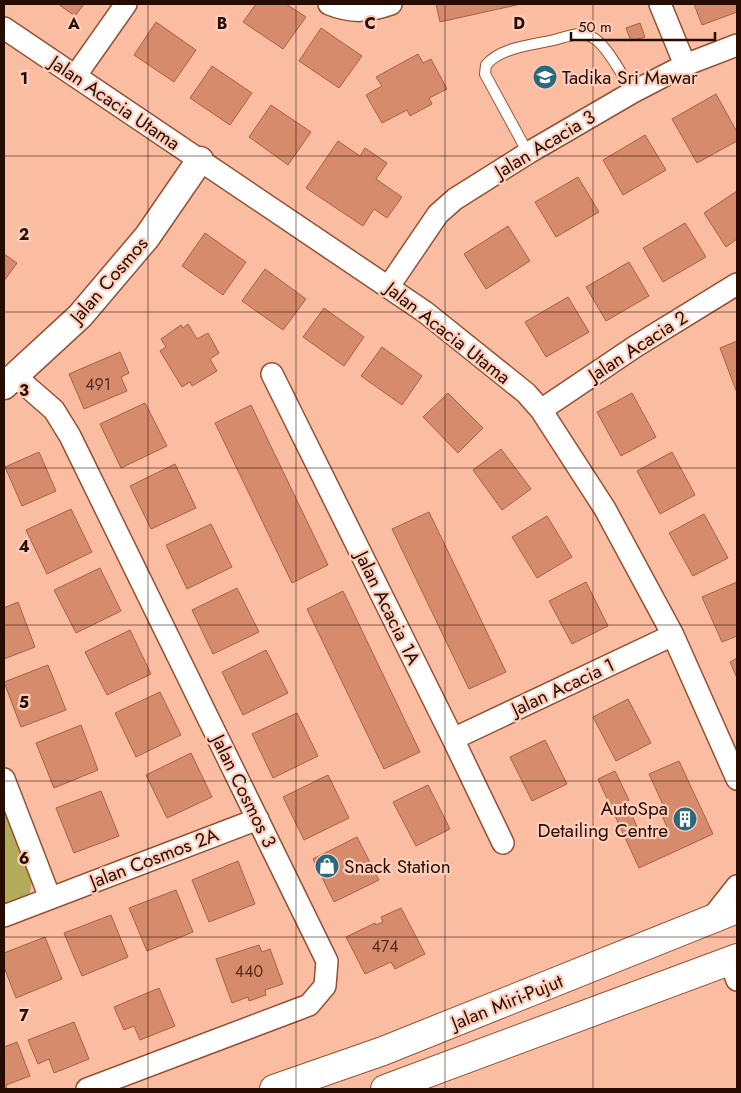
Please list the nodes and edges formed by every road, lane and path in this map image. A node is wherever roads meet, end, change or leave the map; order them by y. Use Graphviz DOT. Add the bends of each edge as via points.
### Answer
graph roads {
  1 [pos="126,4"];
  2 [pos="329,4"];
  3 [pos="391,4"];
  4 [pos="660,4"];
  5 [pos="4,28"];
  6 [pos="737,45"];
  7 [pos="685,65"];
  8 [pos="76,75"];
  9 [pos="633,92"];
  10 [pos="528,153"];
  11 [pos="200,160"];
  12 [pos="737,284"];
  13 [pos="389,286"];
  14 [pos="272,374"];
  15 [pos="10,381"];
  16 [pos="541,410"];
  17 [pos="673,635"];
  18 [pos="453,739"];
  19 [pos="4,779"];
  20 [pos="737,779"];
  21 [pos="258,819"];
  22 [pos="502,843"];
  23 [pos="737,886"];
  24 [pos="50,898"];
  25 [pos="737,909"];
  26 [pos="4,916"];
  27 [pos="711,920"];
  28 [pos="735,966"];
  29 [pos="87,1089"];
  30 [pos="274,1089"];
  31 [pos="384,1089"];
  1 -- 8 [label="street"];
  2 -- 3 [label="street" via="360,11"];
  4 -- 7 [label="street"];
  5 -- 8 [label="street, Jalan Acacia Utama"];
  6 -- 7 [label="street, Jalan Acacia 3"];
  7 -- 9 [label="street, Jalan Acacia 3"];
  8 -- 11 [label="street, Jalan Acacia Utama"];
  9 -- 10 [label="street, Jalan Acacia 3"];
  9 -- 10 [label="lane" via="604,48 587,35 514,49 496,57 486,65 485,74"];
  10 -- 13 [label="street, Jalan Acacia 3" via="454,199 438,214"];
  11 -- 13 [label="street, Jalan Acacia Utama"];
  11 -- 15 [label="street, Jalan Cosmos" via="147,237 86,309"];
  12 -- 16 [label="street, Jalan Acacia 2"];
  13 -- 16 [label="street, Jalan Acacia Utama" via="526,393"];
  14 -- 18 [label="street, Jalan Acacia 1A"];
  15 -- 21 [label="street, Jalan Cosmos 3" via="54,410 70,436"];
  16 -- 17 [label="street, Jalan Acacia Utama" via="605,509"];
  17 -- 18 [label="street, Jalan Acacia 1"];
  17 -- 20 [label="street, Jalan Acacia Utama"];
  18 -- 22 [label="street, Jalan Acacia 1A"];
  19 -- 24 [label="street"];
  21 -- 24 [label="street, Jalan Cosmos 2A"];
  21 -- 29 [label="street, Jalan Cosmos 3" via="328,961 325,986 310,1005"];
  23 -- 27 [label="street"];
  24 -- 26 [label="street, Jalan Cosmos 2A"];
  25 -- 27 [label="highway, Jalan Miri-Pujut"];
  27 -- 30 [label="highway, Jalan Miri-Pujut" via="383,1051"];
  28 -- 31 [label="highway, Jalan Miri-Pujut"];
}
